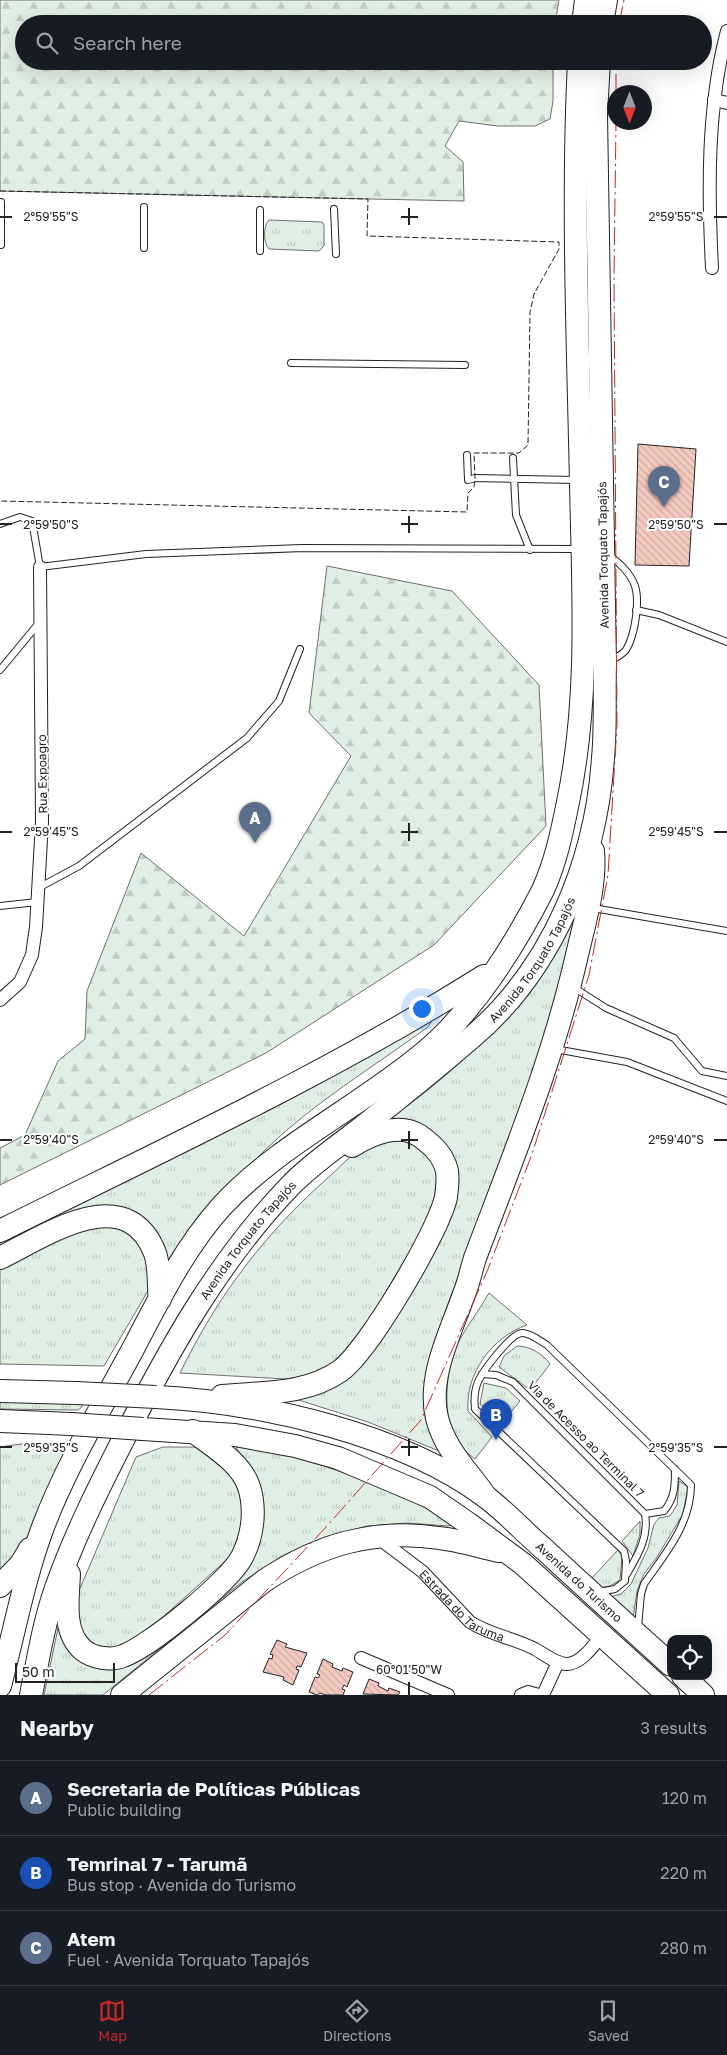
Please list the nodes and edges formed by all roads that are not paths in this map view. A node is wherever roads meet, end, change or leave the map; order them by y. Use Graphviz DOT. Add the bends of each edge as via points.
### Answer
graph roads {
  1 [pos="586,0"];
  2 [pos="606,0"];
  3 [pos="584,15"];
  4 [pos="604,15"];
  5 [pos="727,31"];
  6 [pos="579,70"];
  7 [pos="598,70"];
  8 [pos="714,100"];
  9 [pos="727,103"];
  10 [pos="1,202"];
  11 [pos="144,207"];
  12 [pos="334,209"];
  13 [pos="260,210"];
  14 [pos="1,245"];
  15 [pos="144,248"];
  16 [pos="260,251"];
  17 [pos="336,254"];
  18 [pos="712,268"];
  19 [pos="291,363"];
  20 [pos="465,365"];
  21 [pos="467,455"];
  22 [pos="513,458"];
  23 [pos="514,478"];
  24 [pos="581,480"];
  25 [pos="0,524"];
  26 [pos="593,549"];
  27 [pos="530,550"];
  28 [pos="40,567"];
  29 [pos="636,610"];
  30 [pos="40,622"];
  31 [pos="727,642"];
  32 [pos="300,649"];
  33 [pos="605,666"];
  34 [pos="0,670"];
  35 [pos="591,837"];
  36 [pos="38,888"];
  37 [pos="37,902"];
  38 [pos="0,906"];
  39 [pos="588,907"];
  40 [pos="727,931"];
  41 [pos="495,969"];
  42 [pos="570,985"];
  43 [pos="0,1000"];
  44 [pos="552,1048"];
  45 [pos="727,1076"];
  46 [pos="727,1102"];
  47 [pos="290,1186"];
  48 [pos="0,1231"];
  49 [pos="0,1258"];
  50 [pos="160,1299"];
  51 [pos="482,1374"];
  52 [pos="4,1389"];
  53 [pos="188,1399"];
  54 [pos="0,1422"];
  55 [pos="44,1422"];
  56 [pos="192,1430"];
  57 [pos="0,1434"];
  58 [pos="675,1469"];
  59 [pos="486,1498"];
  60 [pos="645,1514"];
  61 [pos="43,1526"];
  62 [pos="375,1536"];
  63 [pos="508,1553"];
  64 [pos="69,1555"];
  65 [pos="626,1575"];
  66 [pos="0,1586"];
  67 [pos="592,1593"];
  68 [pos="602,1636"];
  69 [pos="638,1636"];
  70 [pos="361,1658"];
  71 [pos="667,1661"];
  72 [pos="558,1662"];
  73 [pos="686,1680"];
  74 [pos="0,1686"];
  75 [pos="419,1690"];
  76 [pos="31,1695"];
  77 [pos="122,1695"];
  78 [pos="448,1695"];
  79 [pos="521,1695"];
  80 [pos="539,1695"];
  81 [pos="543,1695"];
  82 [pos="668,1695"];
  83 [pos="703,1695"];
  1 -- 3 [label="highway"];
  2 -- 4 [label="highway"];
  5 -- 8 [label="street"];
  6 -- 24 [label="highway, Avenida Torquato Tapajós" via="576,248"];
  7 -- 26 [label="highway, Avenida Torquato Tapajós"];
  8 -- 9 [label="street"];
  8 -- 18 [label="street" via="710,199"];
  10 -- 14 [label="lane"];
  11 -- 15 [label="lane"];
  12 -- 17 [label="lane"];
  13 -- 16 [label="lane"];
  19 -- 20 [label="lane"];
  21 -- 23 [label="lane" via="468,480"];
  22 -- 23 [label="lane"];
  23 -- 24 [label="lane"];
  23 -- 27 [label="lane" via="516,515"];
  24 -- 26 [label="highway, Avenida Torquato Tapajós"];
  25 -- 28 [label="lane" via="20,517 32,521"];
  26 -- 27 [label="lane"];
  26 -- 29 [label="lane" via="622,565 632,580 637,598"];
  26 -- 33 [label="highway, Avenida Torquato Tapajós"];
  26 -- 41 [label="highway, Avenida Torquato Tapajós" via="574,776 558,852 543,888"];
  27 -- 28 [label="lane" via="303,548 146,554"];
  28 -- 30 [label="street, Rua Expoagro"];
  29 -- 31 [label="lane" via="659,615"];
  29 -- 33 [label="lane" via="626,651"];
  30 -- 34 [label="lane"];
  30 -- 36 [label="street, Rua Expoagro" via="42,822"];
  32 -- 36 [label="lane" via="279,701 247,738 79,866"];
  33 -- 35 [label="highway, Avenida Torquato Tapajós" via="604,757"];
  35 -- 39 [label="highway" via="594,868"];
  35 -- 47 [label="highway, Avenida Torquato Tapajós" via="570,900 554,933 515,994 473,1037"];
  36 -- 37 [label="street, Rua Expoagro"];
  37 -- 38 [label="lane"];
  37 -- 43 [label="street, Rua Expoagro" via="32,955 20,982"];
  39 -- 40 [label="lane"];
  39 -- 42 [label="highway"];
  41 -- 48 [label="highway" via="355,1053"];
  41 -- 50 [label="highway, Avenida Torquato Tapajós" via="451,1027 425,1052 286,1151 220,1208"];
  42 -- 44 [label="highway"];
  42 -- 45 [label="lane" via="606,1008 674,1038 702,1071"];
  44 -- 46 [label="lane" via="627,1062"];
  44 -- 59 [label="highway" via="452,1325 436,1384 437,1417 446,1440 455,1458"];
  47 -- 53 [label="highway" via="366,1138 391,1130 414,1132 437,1148 446,1171 446,1198 434,1228 380,1323 340,1371 295,1390"];
  47 -- 64 [label="highway, Avenida Torquato Tapajós" via="237,1246 209,1286 150,1386"];
  49 -- 50 [label="highway" via="84,1217 108,1215 125,1219 142,1232 155,1253"];
  50 -- 61 [label="highway, Avenida Torquato Tapajós" via="77,1454"];
  51 -- 58 [label="lane" via="513,1336 521,1333 535,1338"];
  51 -- 60 [label="lane, Via de Acesso ao Terminal 7" via="496,1375 513,1382"];
  51 -- 65 [label="lane" via="475,1392 475,1410 624,1551"];
  52 -- 53 [label="highway, bridge"];
  53 -- 59 [label="highway" via="284,1415 391,1446 432,1463"];
  54 -- 55 [label="highway, Avenida do Turismo"];
  55 -- 56 [label="highway, Avenida do Turismo, bridge"];
  55 -- 57 [label="highway"];
  56 -- 63 [label="highway, Avenida do Turismo" via="296,1446 338,1458 430,1498"];
  56 -- 64 [label="highway" via="233,1464 249,1486 253,1512 251,1535 242,1558 225,1577 146,1645 121,1657 101,1658 84,1650 71,1633"];
  58 -- 60 [label="lane, Via de Acesso ao Terminal 7" via="670,1504 664,1511"];
  58 -- 69 [label="lane" via="691,1486 691,1501 683,1525 644,1584"];
  59 -- 67 [label="highway, Avenida do Turismo"];
  60 -- 65 [label="lane, Via de Acesso ao Terminal 7" via="647,1524 643,1543"];
  61 -- 66 [label="highway" via="21,1564"];
  61 -- 74 [label="highway, Avenida Torquato Tapajós"];
  62 -- 63 [label="highway" via="440,1538"];
  62 -- 72 [label="street, Estrada do Taruma" via="423,1572 470,1622 519,1641"];
  62 -- 77 [label="highway" via="337,1544 288,1565"];
  63 -- 68 [label="highway, Avenida do Turismo"];
  64 -- 76 [label="highway, Avenida Torquato Tapajós" via="42,1637"];
  65 -- 67 [label="lane, Via de Acesso ao Terminal 7" via="625,1581 615,1589"];
  67 -- 69 [label="highway, Avenida do Turismo"];
  68 -- 72 [label="street" via="575,1662"];
  68 -- 82 [label="highway, Avenida do Turismo"];
  69 -- 71 [label="highway, Avenida do Turismo"];
  70 -- 75 [label="street"];
  72 -- 81 [label="street"];
  73 -- 83 [label="highway"];
  75 -- 78 [label="street"];
  79 -- 80 [label="street" via="528,1692"];
}
